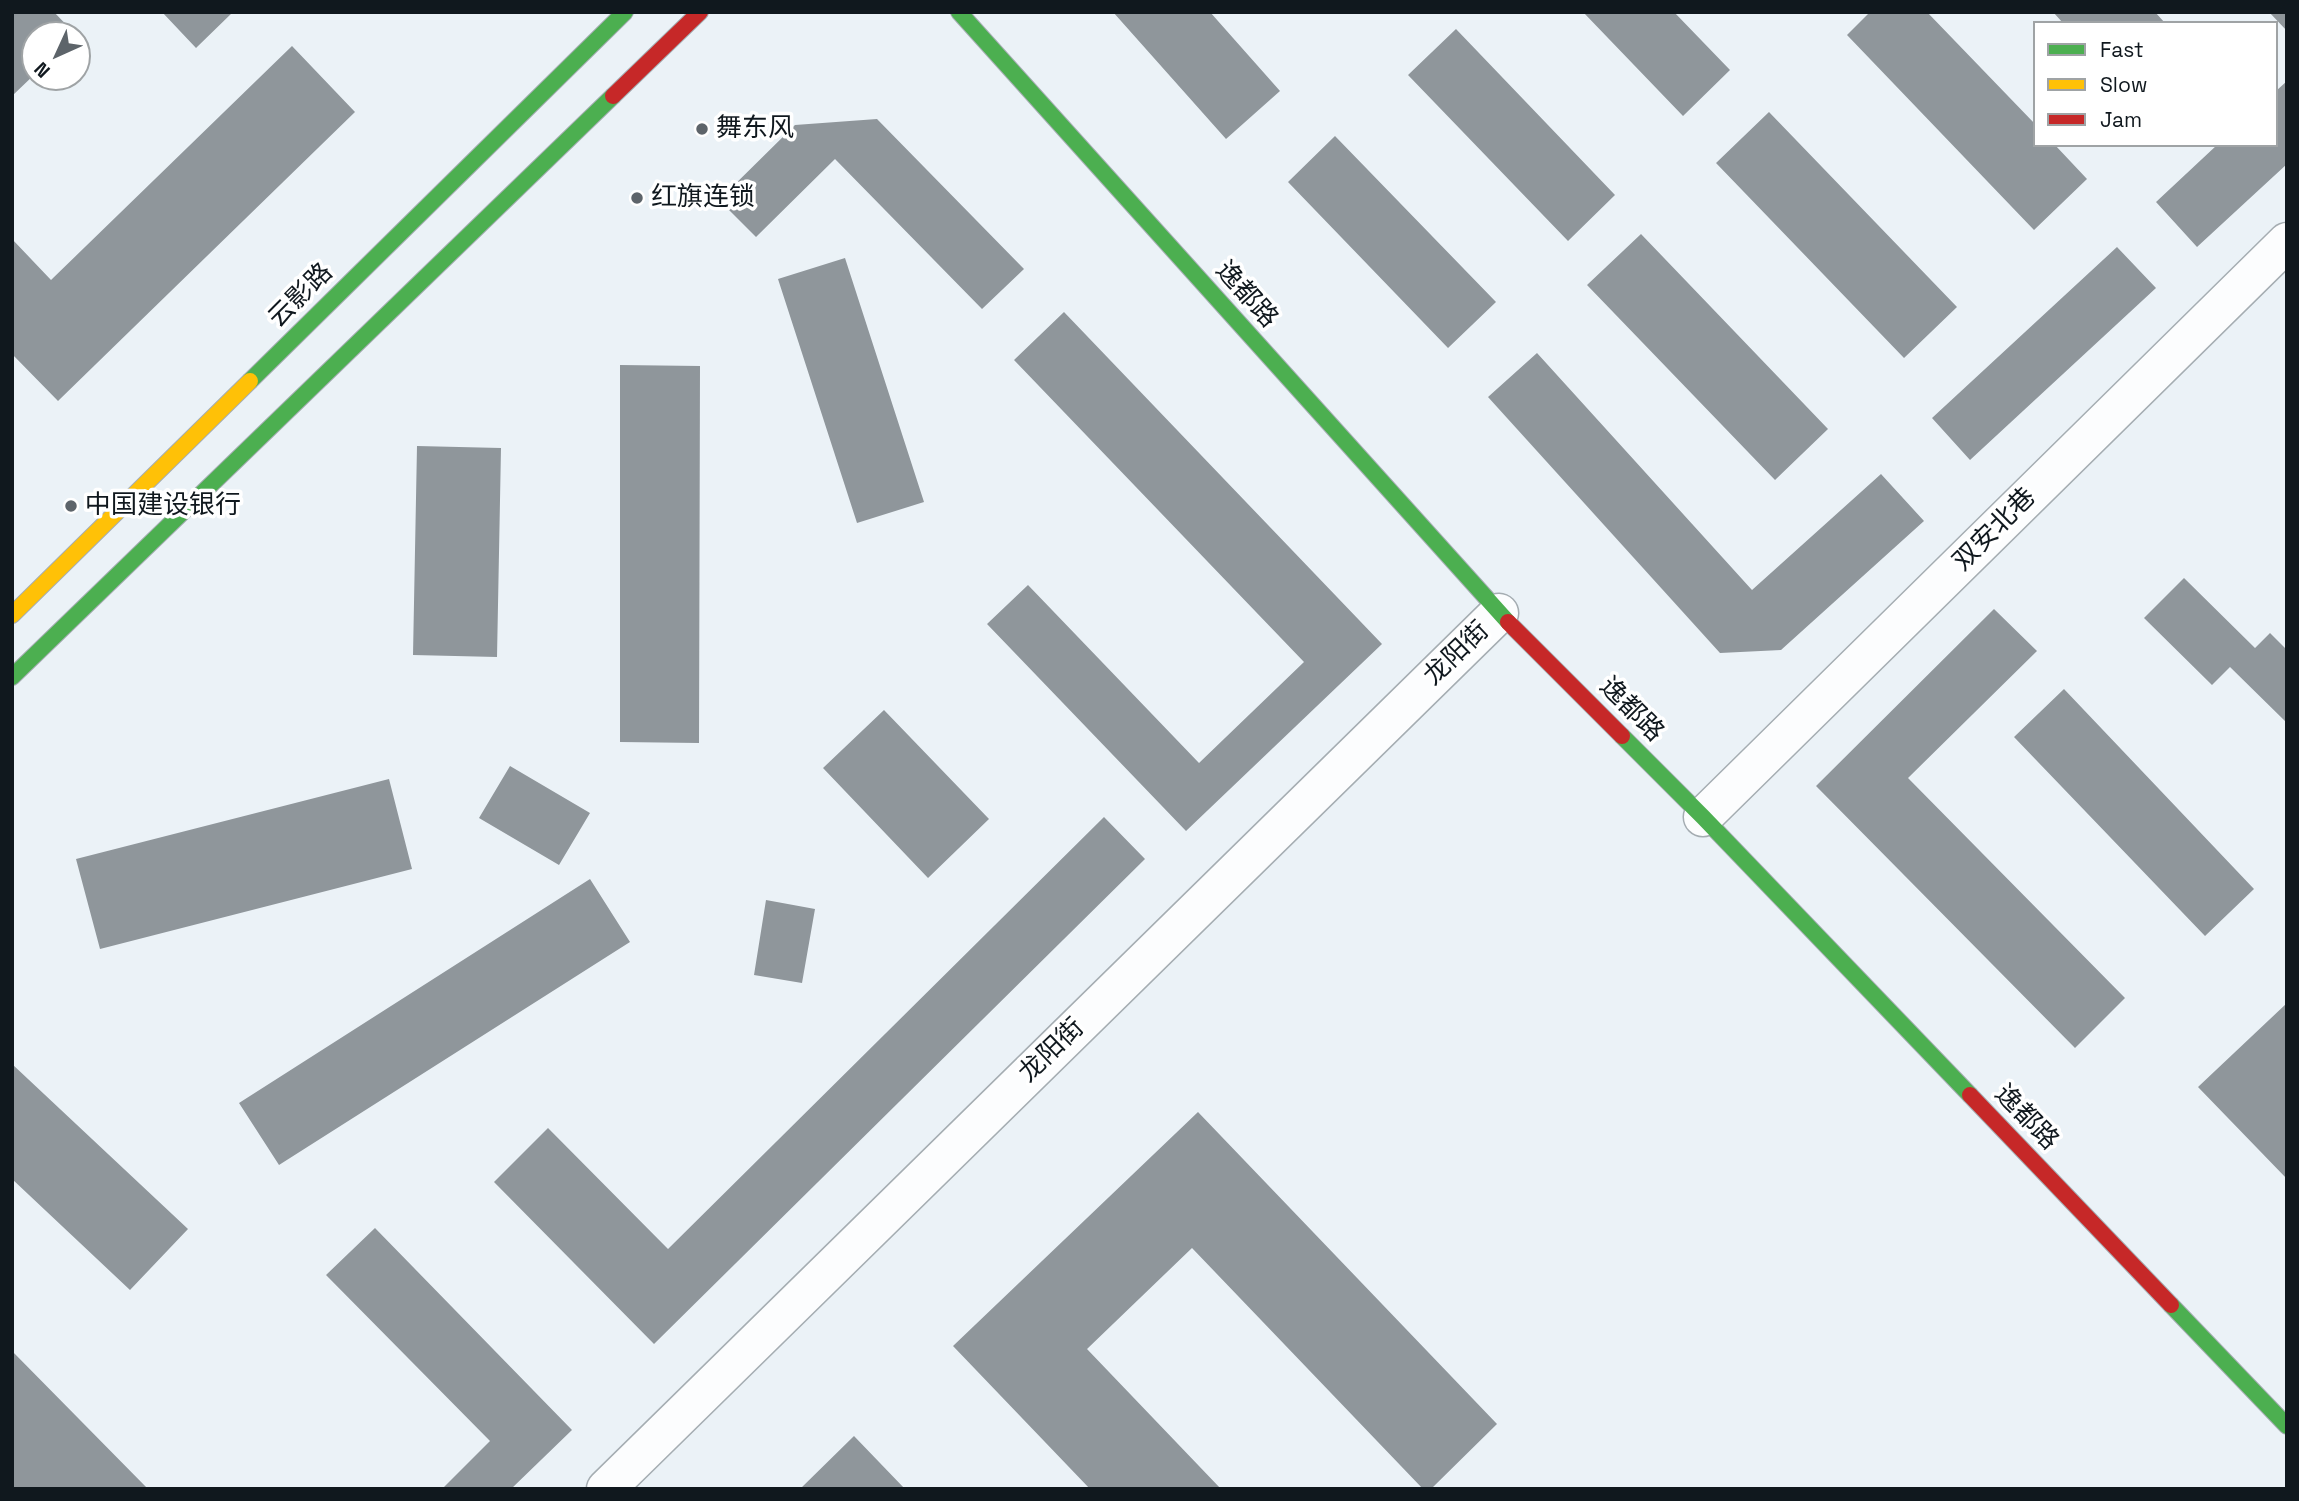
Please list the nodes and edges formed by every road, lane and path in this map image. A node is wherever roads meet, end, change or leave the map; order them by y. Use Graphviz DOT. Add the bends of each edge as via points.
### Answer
graph roads {
  1 [pos="625,12"];
  2 [pos="700,12"];
  3 [pos="959,12"];
  4 [pos="2287,242"];
  5 [pos="1499,613"];
  6 [pos="12,615"];
  7 [pos="12,677"];
  8 [pos="1703,817"];
  9 [pos="2287,1426"];
  10 [pos="606,1489"];
  1 -- 6 [label="street, 云影路"];
  2 -- 7 [label="street"];
  3 -- 5 [label="street, 逸都路"];
  4 -- 8 [label="street, 双安北巷"];
  5 -- 8 [label="street, 逸都路"];
  5 -- 10 [label="street, 龙阳街"];
  8 -- 9 [label="street, 逸都路"];
}
